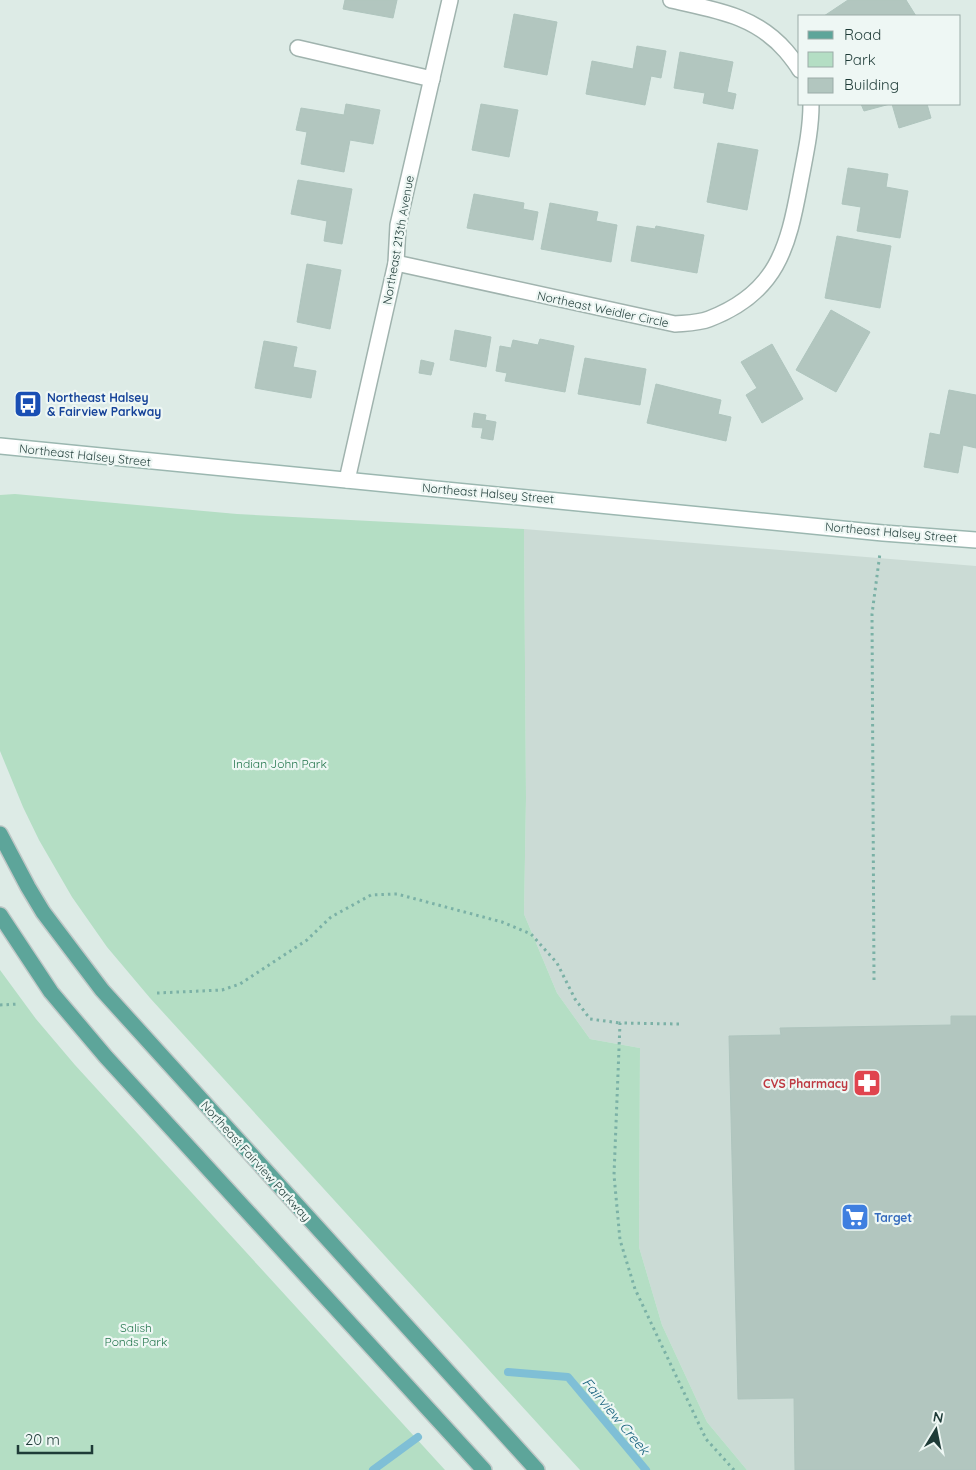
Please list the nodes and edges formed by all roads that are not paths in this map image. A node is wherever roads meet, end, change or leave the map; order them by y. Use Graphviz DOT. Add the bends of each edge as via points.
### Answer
graph roads {
  1 [pos="450,0"];
  2 [pos="671,0"];
  3 [pos="298,48"];
  4 [pos="798,66"];
  5 [pos="432,79"];
  6 [pos="811,105"];
  7 [pos="396,263"];
  8 [pos="0,446"];
  9 [pos="347,480"];
  10 [pos="976,540"];
  11 [pos="0,834"];
  12 [pos="0,916"];
  13 [pos="484,1470"];
  14 [pos="537,1470"];
  1 -- 5 [label="street, Northeast 213th Avenue"];
  2 -- 4 [label="street" via="752,22 777,41"];
  3 -- 5 [label="street"];
  5 -- 7 [label="street, Northeast 213th Avenue" via="398,225"];
  6 -- 7 [label="street, Northeast Weidler Circle" via="811,124 798,197 790,234 778,265 760,288 707,320 675,324"];
  7 -- 9 [label="street, Northeast 213th Avenue"];
  8 -- 9 [label="street, Northeast Halsey Street"];
  9 -- 10 [label="street, Northeast Halsey Street"];
  11 -- 14 [label="main road, Northeast Fairview Parkway" via="43,912 102,990"];
  12 -- 13 [label="main road" via="51,992 106,1057"];
}
